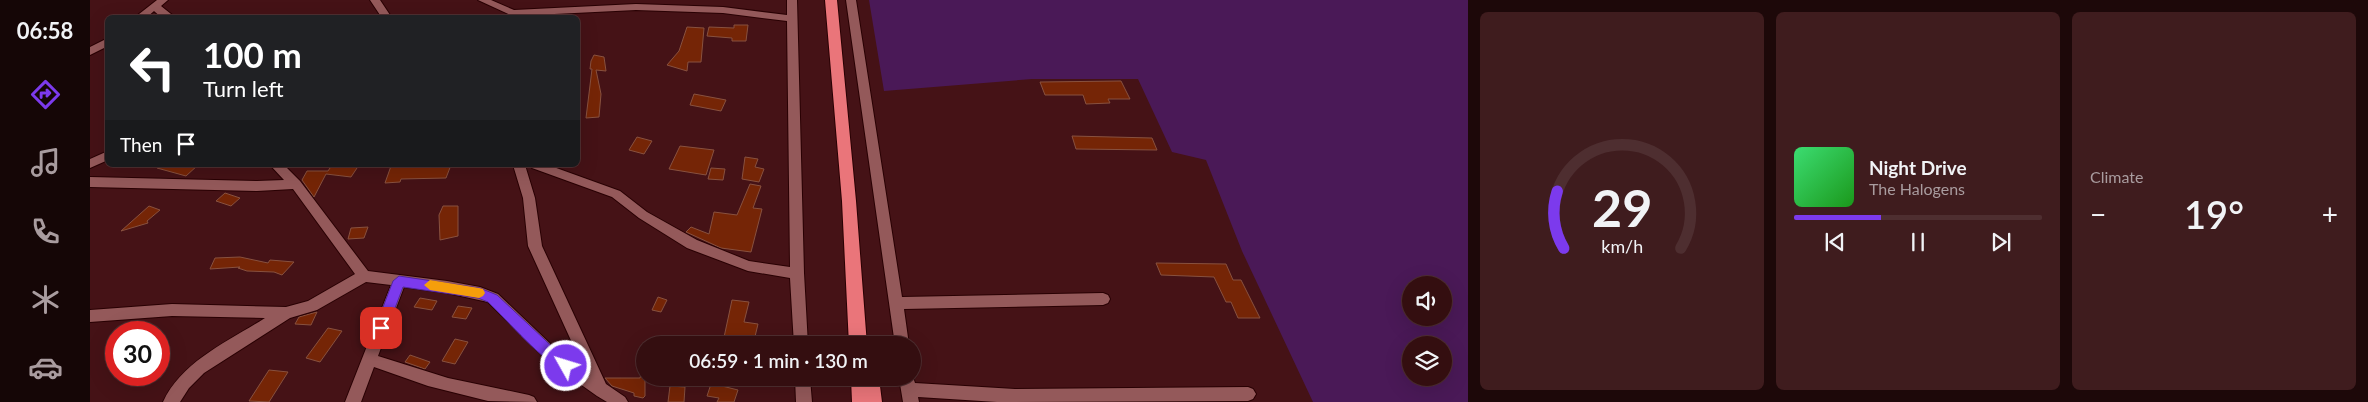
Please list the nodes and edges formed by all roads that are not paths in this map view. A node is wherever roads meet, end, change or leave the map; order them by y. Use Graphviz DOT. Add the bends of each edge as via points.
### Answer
graph roads {
  1 [pos="164,0"];
  2 [pos="375,0"];
  3 [pos="483,0"];
  4 [pos="792,0"];
  5 [pos="831,0"];
  6 [pos="850,0"];
  7 [pos="154,6"];
  8 [pos="143,15"];
  9 [pos="164,15"];
  10 [pos="385,15"];
  11 [pos="793,19"];
  12 [pos="105,156"];
  13 [pos="90,164"];
  14 [pos="278,167"];
  15 [pos="520,167"];
  16 [pos="541,167"];
  17 [pos="90,182"];
  18 [pos="296,184"];
  19 [pos="849,201"];
  20 [pos="796,273"];
  21 [pos="364,276"];
  22 [pos="399,281"];
  23 [pos="1103,299"];
  24 [pos="896,303"];
  25 [pos="286,314"];
  26 [pos="90,316"];
  27 [pos="800,336"];
  28 [pos="857,336"];
  29 [pos="865,336"];
  30 [pos="901,336"];
  31 [pos="369,360"];
  32 [pos="803,386"];
  33 [pos="860,386"];
  34 [pos="871,386"];
  35 [pos="909,390"];
  36 [pos="603,392"];
  37 [pos="1248,394"];
  38 [pos="171,402"];
  39 [pos="353,402"];
  40 [pos="529,402"];
  41 [pos="620,402"];
  42 [pos="804,402"];
  43 [pos="861,402"];
  44 [pos="873,402"];
  1 -- 7 [label="street"];
  2 -- 10 [label="street"];
  3 -- 11 [label="street" via="513,13 636,7 723,10"];
  4 -- 11 [label="street"];
  5 -- 19 [label="highway"];
  6 -- 24 [label="street"];
  7 -- 8 [label="street"];
  7 -- 9 [label="street"];
  11 -- 20 [label="street"];
  12 -- 13 [label="street"];
  14 -- 18 [label="street"];
  15 -- 36 [label="street" via="529,198 535,246"];
  16 -- 20 [label="street" via="616,194 643,215 692,244 748,266"];
  17 -- 18 [label="street"];
  18 -- 21 [label="street"];
  19 -- 28 [label="highway"];
  19 -- 29 [label="highway"];
  20 -- 27 [label="street"];
  21 -- 22 [label="street"];
  21 -- 25 [label="street" via="312,306"];
  22 -- 31 [label="street"];
  22 -- 36 [label="street" via="480,293 493,298 554,357"];
  23 -- 24 [label="street"];
  24 -- 30 [label="street"];
  25 -- 26 [label="street" via="172,310"];
  25 -- 38 [label="street" via="199,368"];
  31 -- 39 [label="street"];
  31 -- 40 [label="street" via="419,378"];
  32 -- 42 [label="street"];
  33 -- 43 [label="highway"];
  34 -- 44 [label="highway"];
  35 -- 37 [label="street" via="1015,396"];
  36 -- 41 [label="street"];
}
